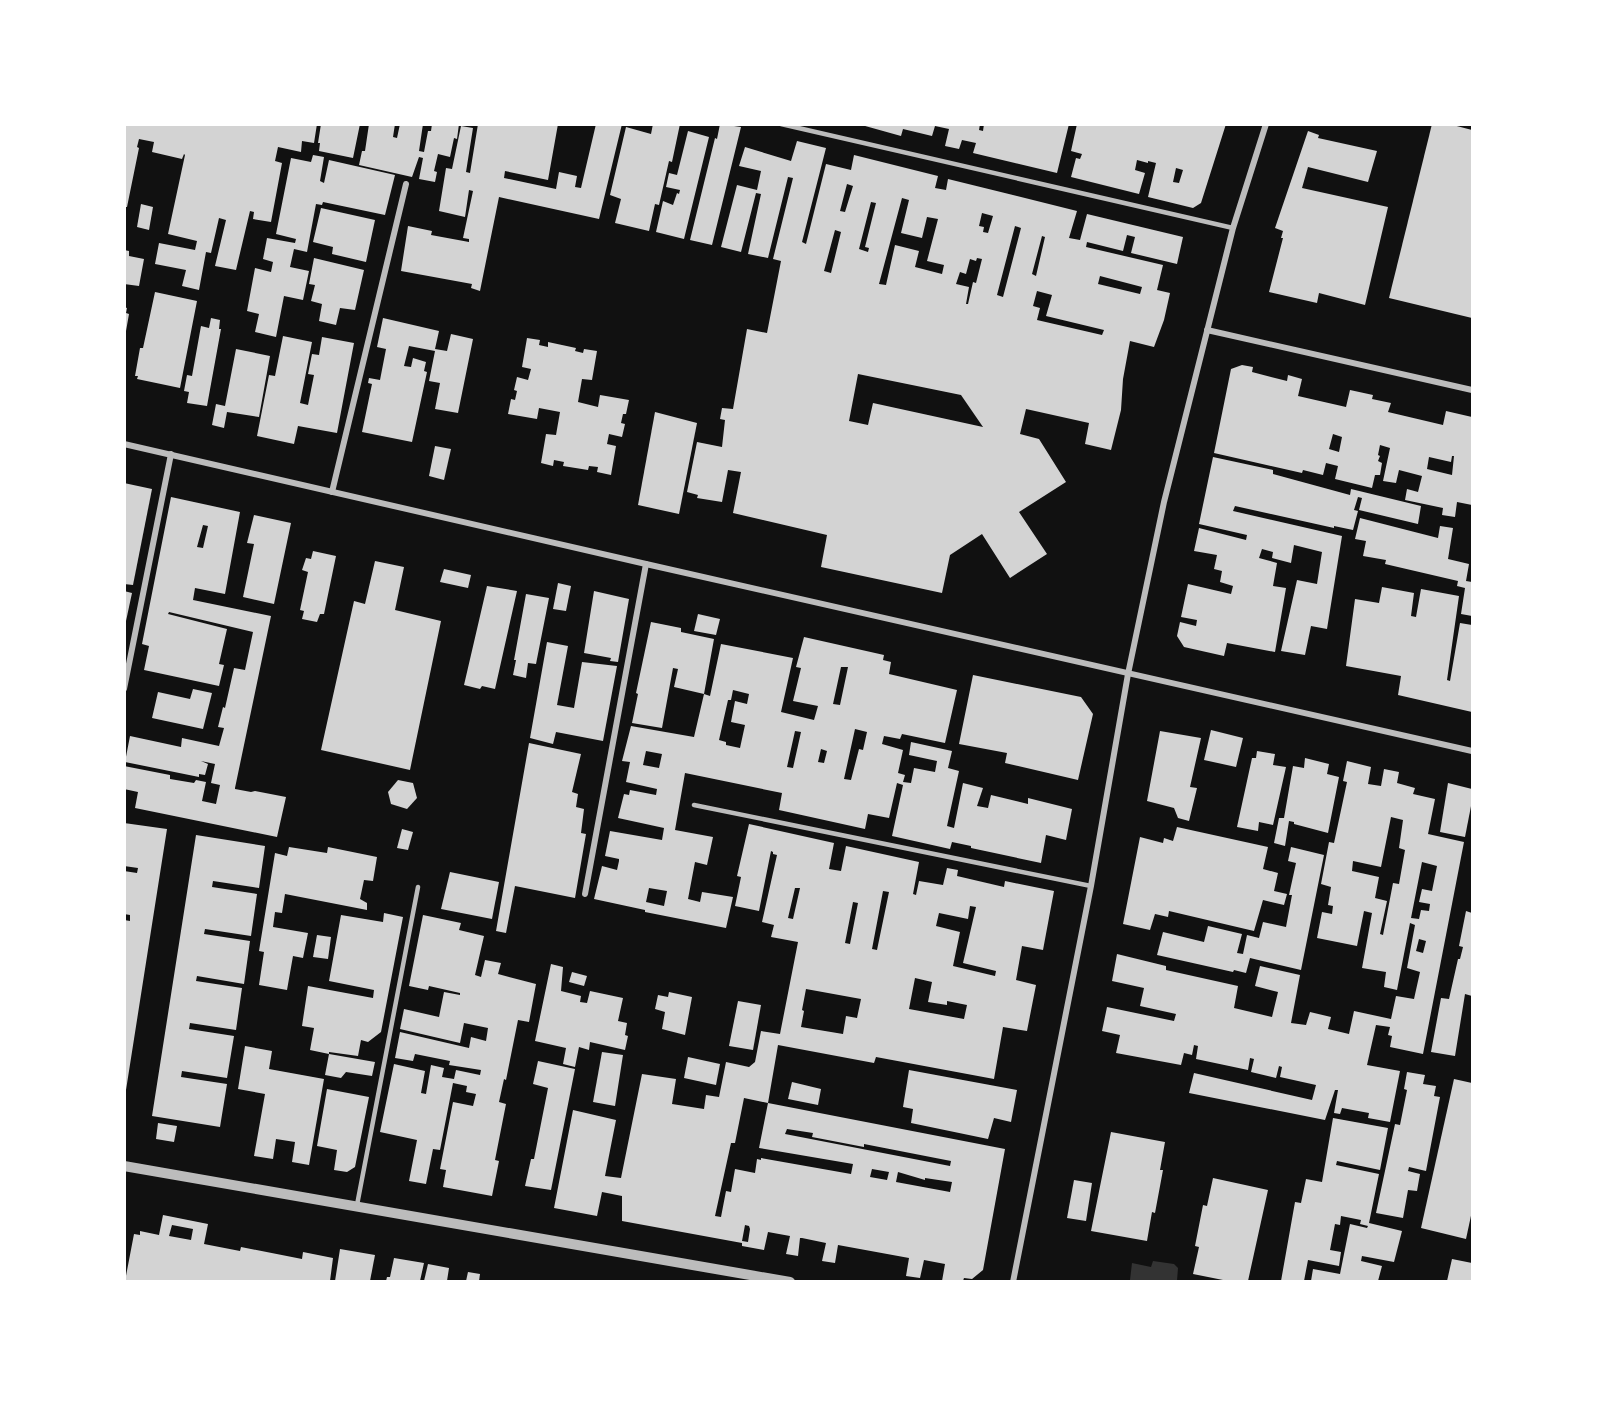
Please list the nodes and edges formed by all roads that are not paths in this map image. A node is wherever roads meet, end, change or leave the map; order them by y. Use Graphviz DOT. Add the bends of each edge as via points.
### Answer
graph roads {
  1 [pos="780,124"];
  2 [pos="1266,124"];
  3 [pos="406,184"];
  4 [pos="1233,228"];
  5 [pos="1207,330"];
  6 [pos="1473,390"];
  7 [pos="124,444"];
  8 [pos="171,454"];
  9 [pos="332,492"];
  10 [pos="646,564"];
  11 [pos="1128,674"];
  12 [pos="124,689"];
  13 [pos="1473,751"];
  14 [pos="694,805"];
  15 [pos="1092,886"];
  16 [pos="418,887"];
  17 [pos="585,894"];
  18 [pos="124,1166"];
  19 [pos="357,1205"];
  20 [pos="790,1281"];
  21 [pos="1013,1281"];
  1 -- 4 [label="lane"];
  2 -- 4 [label="street"];
  3 -- 9 [label="street"];
  4 -- 5 [label="street"];
  5 -- 6 [label="street"];
  5 -- 11 [label="street" via="1164,502"];
  7 -- 8 [label="street"];
  8 -- 9 [label="street"];
  8 -- 12 [label="street"];
  9 -- 10 [label="street"];
  10 -- 11 [label="street"];
  10 -- 17 [label="street"];
  11 -- 13 [label="street"];
  11 -- 15 [label="street"];
  14 -- 15 [label="lane"];
  15 -- 21 [label="street"];
  16 -- 19 [label="lane"];
  18 -- 19 [label="street"];
  19 -- 20 [label="street"];
}
